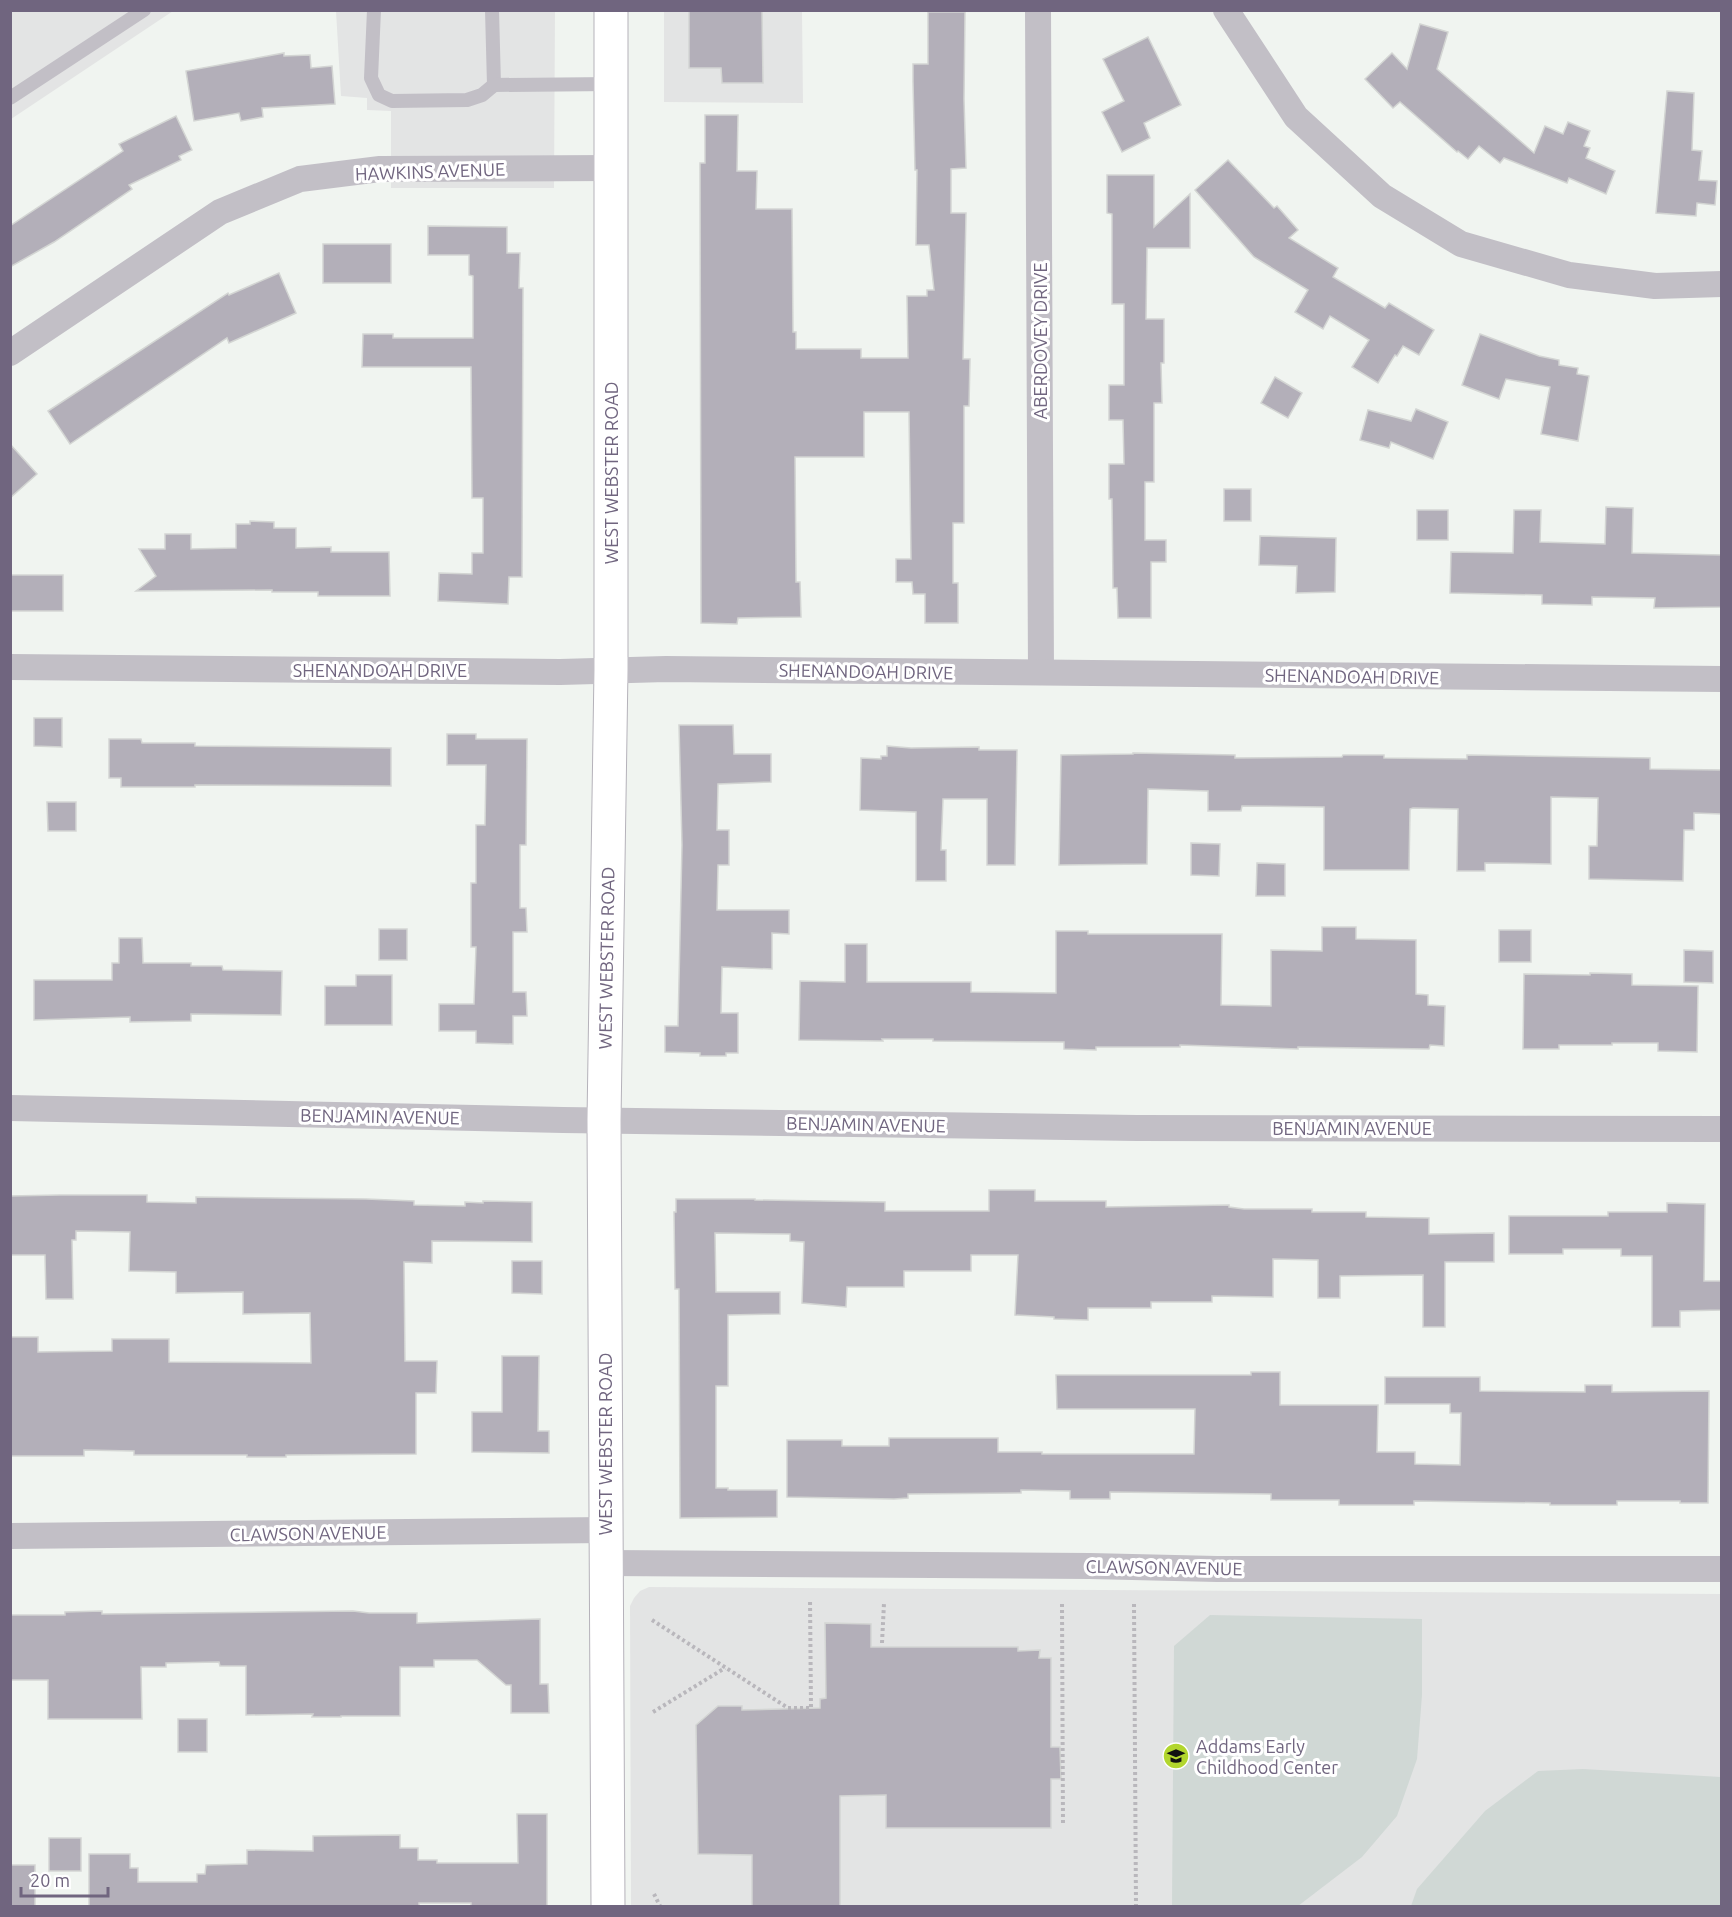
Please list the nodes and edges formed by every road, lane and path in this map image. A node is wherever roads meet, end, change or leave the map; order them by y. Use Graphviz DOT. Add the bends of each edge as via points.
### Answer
graph roads {
  1 [pos="144,10"];
  2 [pos="374,10"];
  3 [pos="492,10"];
  4 [pos="611,10"];
  5 [pos="1038,10"];
  6 [pos="1226,10"];
  7 [pos="612,84"];
  8 [pos="494,85"];
  9 [pos="10,98"];
  10 [pos="611,168"];
  11 [pos="1722,284"];
  12 [pos="10,353"];
  13 [pos="10,667"];
  14 [pos="611,670"];
  15 [pos="1041,672"];
  16 [pos="1722,679"];
  17 [pos="10,1108"];
  18 [pos="604,1120"];
  19 [pos="1722,1129"];
  20 [pos="606,1530"];
  21 [pos="10,1536"];
  22 [pos="606,1563"];
  23 [pos="1722,1569"];
  24 [pos="810,1599"];
  25 [pos="884,1603"];
  26 [pos="1062,1604"];
  27 [pos="1134,1604"];
  28 [pos="652,1620"];
  29 [pos="882,1643"];
  30 [pos="725,1668"];
  31 [pos="652,1712"];
  32 [pos="1063,1825"];
  33 [pos="654,1894"];
  34 [pos="608,1906"];
  35 [pos="660,1906"];
  36 [pos="1136,1906"];
  1 -- 9 [label="lane"];
  2 -- 8 [label="lane" via="371,78 379,95 392,101 467,100"];
  3 -- 8 [label="lane"];
  4 -- 7 [label="street, WEST WEBSTER ROAD"];
  5 -- 15 [label="street, ABERDOVEY DRIVE"];
  6 -- 11 [label="street" via="1296,117 1382,196 1461,244 1569,275 1655,286"];
  7 -- 8 [label="lane"];
  7 -- 10 [label="street, WEST WEBSTER ROAD"];
  10 -- 12 [label="street, HAWKINS AVENUE" via="380,169 300,179 220,212"];
  10 -- 14 [label="street, WEST WEBSTER ROAD"];
  13 -- 14 [label="street, SHENANDOAH DRIVE"];
  14 -- 15 [label="street, SHENANDOAH DRIVE"];
  14 -- 18 [label="street, WEST WEBSTER ROAD"];
  15 -- 16 [label="street, SHENANDOAH DRIVE"];
  17 -- 18 [label="street, BENJAMIN AVENUE"];
  18 -- 19 [label="street, BENJAMIN AVENUE" via="1137,1128"];
  18 -- 20 [label="street, WEST WEBSTER ROAD"];
  20 -- 21 [label="street, CLAWSON AVENUE"];
  20 -- 22 [label="street, WEST WEBSTER ROAD"];
  22 -- 23 [label="street, CLAWSON AVENUE"];
  22 -- 34 [label="street, WEST WEBSTER ROAD"];
  24 -- 30 [label="path" via="811,1708 788,1708"];
  25 -- 29 [label="path"];
  26 -- 32 [label="path"];
  27 -- 36 [label="path"];
  28 -- 30 [label="path"];
  30 -- 31 [label="path"];
  33 -- 35 [label="path"];
}
